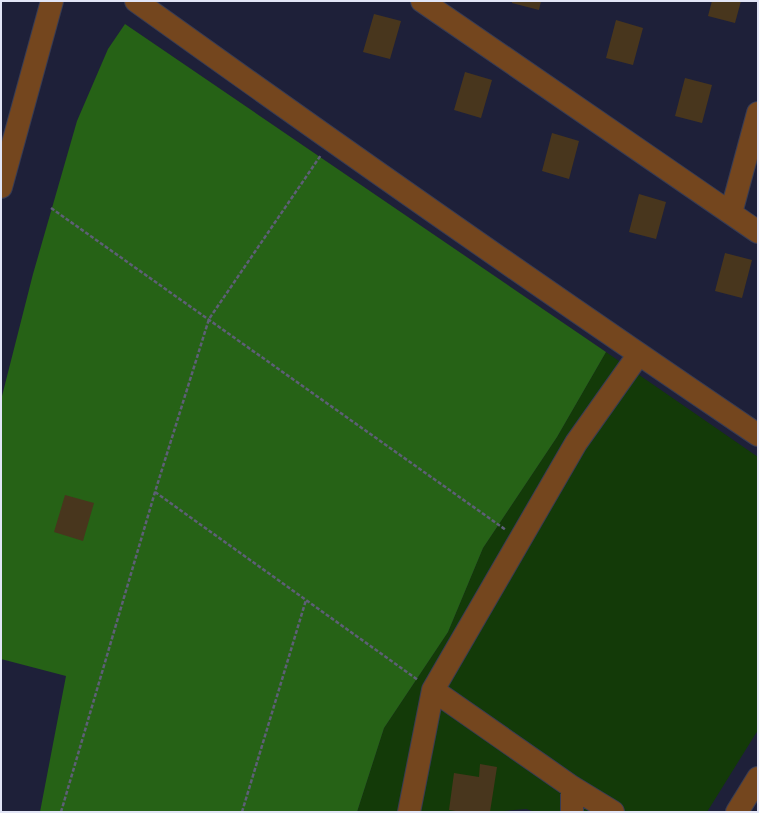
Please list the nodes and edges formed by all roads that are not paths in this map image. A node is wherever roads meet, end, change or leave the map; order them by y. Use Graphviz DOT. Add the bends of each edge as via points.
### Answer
graph roads {
  1 [pos="52,1"];
  2 [pos="136,1"];
  3 [pos="431,4"];
  4 [pos="758,113"];
  5 [pos="1,186"];
  6 [pos="731,213"];
  7 [pos="758,232"];
  8 [pos="639,354"];
  9 [pos="758,435"];
  10 [pos="433,690"];
  11 [pos="758,778"];
  12 [pos="572,787"];
  13 [pos="409,812"];
  14 [pos="572,812"];
  15 [pos="613,812"];
  16 [pos="737,812"];
  1 -- 5 [label="street"];
  2 -- 8 [label="street"];
  3 -- 6 [label="street"];
  4 -- 6 [label="street"];
  6 -- 7 [label="street"];
  8 -- 9 [label="street"];
  8 -- 10 [label="street" via="576,443"];
  10 -- 12 [label="street"];
  10 -- 13 [label="street"];
  11 -- 16 [label="street"];
  12 -- 14 [label="street"];
  12 -- 15 [label="street"];
}
